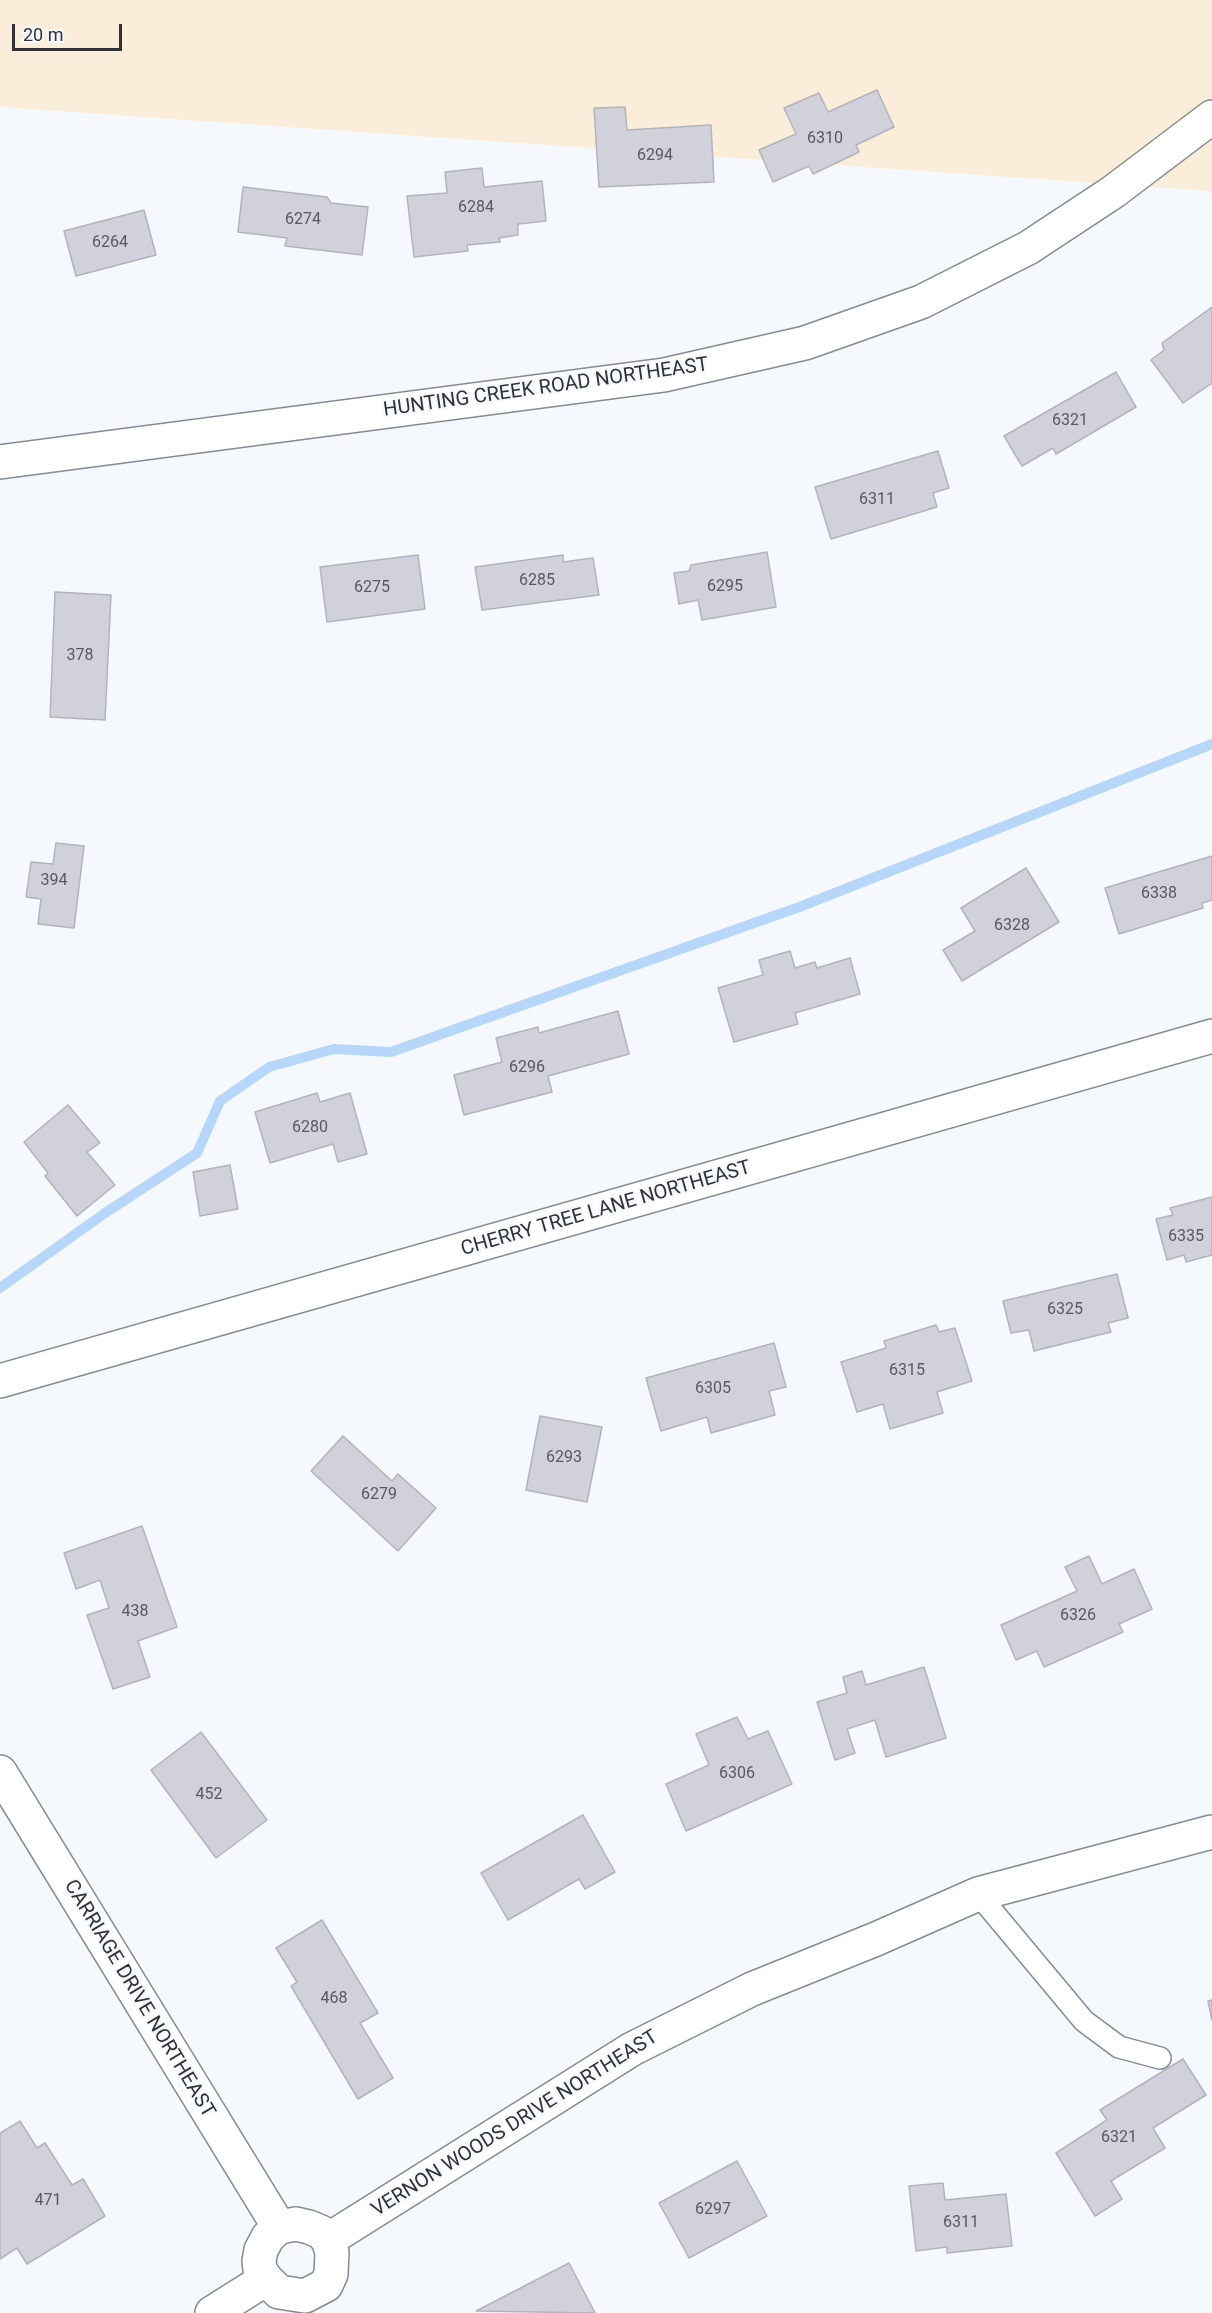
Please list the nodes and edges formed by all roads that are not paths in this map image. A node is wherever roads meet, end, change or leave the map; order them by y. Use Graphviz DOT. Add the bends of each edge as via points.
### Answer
graph roads {
  1 [pos="1212,117"];
  2 [pos="0,462"];
  3 [pos="1212,1036"];
  4 [pos="0,1381"];
  5 [pos="0,1772"];
  6 [pos="1212,1832"];
  7 [pos="978,1894"];
  8 [pos="1160,2058"];
  9 [pos="279,2227"];
  10 [pos="328,2240"];
  11 [pos="266,2279"];
  12 [pos="324,2301"];
  13 [pos="212,2313"];
  1 -- 2 [label="street, HUNTING CREEK ROAD NORTHEAST" via="1113,192 1028,248 921,302 805,343 664,375"];
  3 -- 4 [label="street, CHERRY TREE LANE NORTHEAST"];
  5 -- 9 [label="street, CARRIAGE DRIVE NORTHEAST"];
  6 -- 7 [label="street, VERNON WOODS DRIVE NORTHEAST"];
  7 -- 8 [label="lane" via="1084,2021 1119,2047"];
  7 -- 10 [label="street, VERNON WOODS DRIVE NORTHEAST" via="752,1989 632,2049"];
  9 -- 10 [label="street" via="309,2227"];
  9 -- 11 [label="street" via="267,2237 261,2250 259,2261"];
  10 -- 12 [label="street" via="332,2274"];
  11 -- 12 [label="street" via="279,2292"];
  11 -- 13 [label="street"];
}
